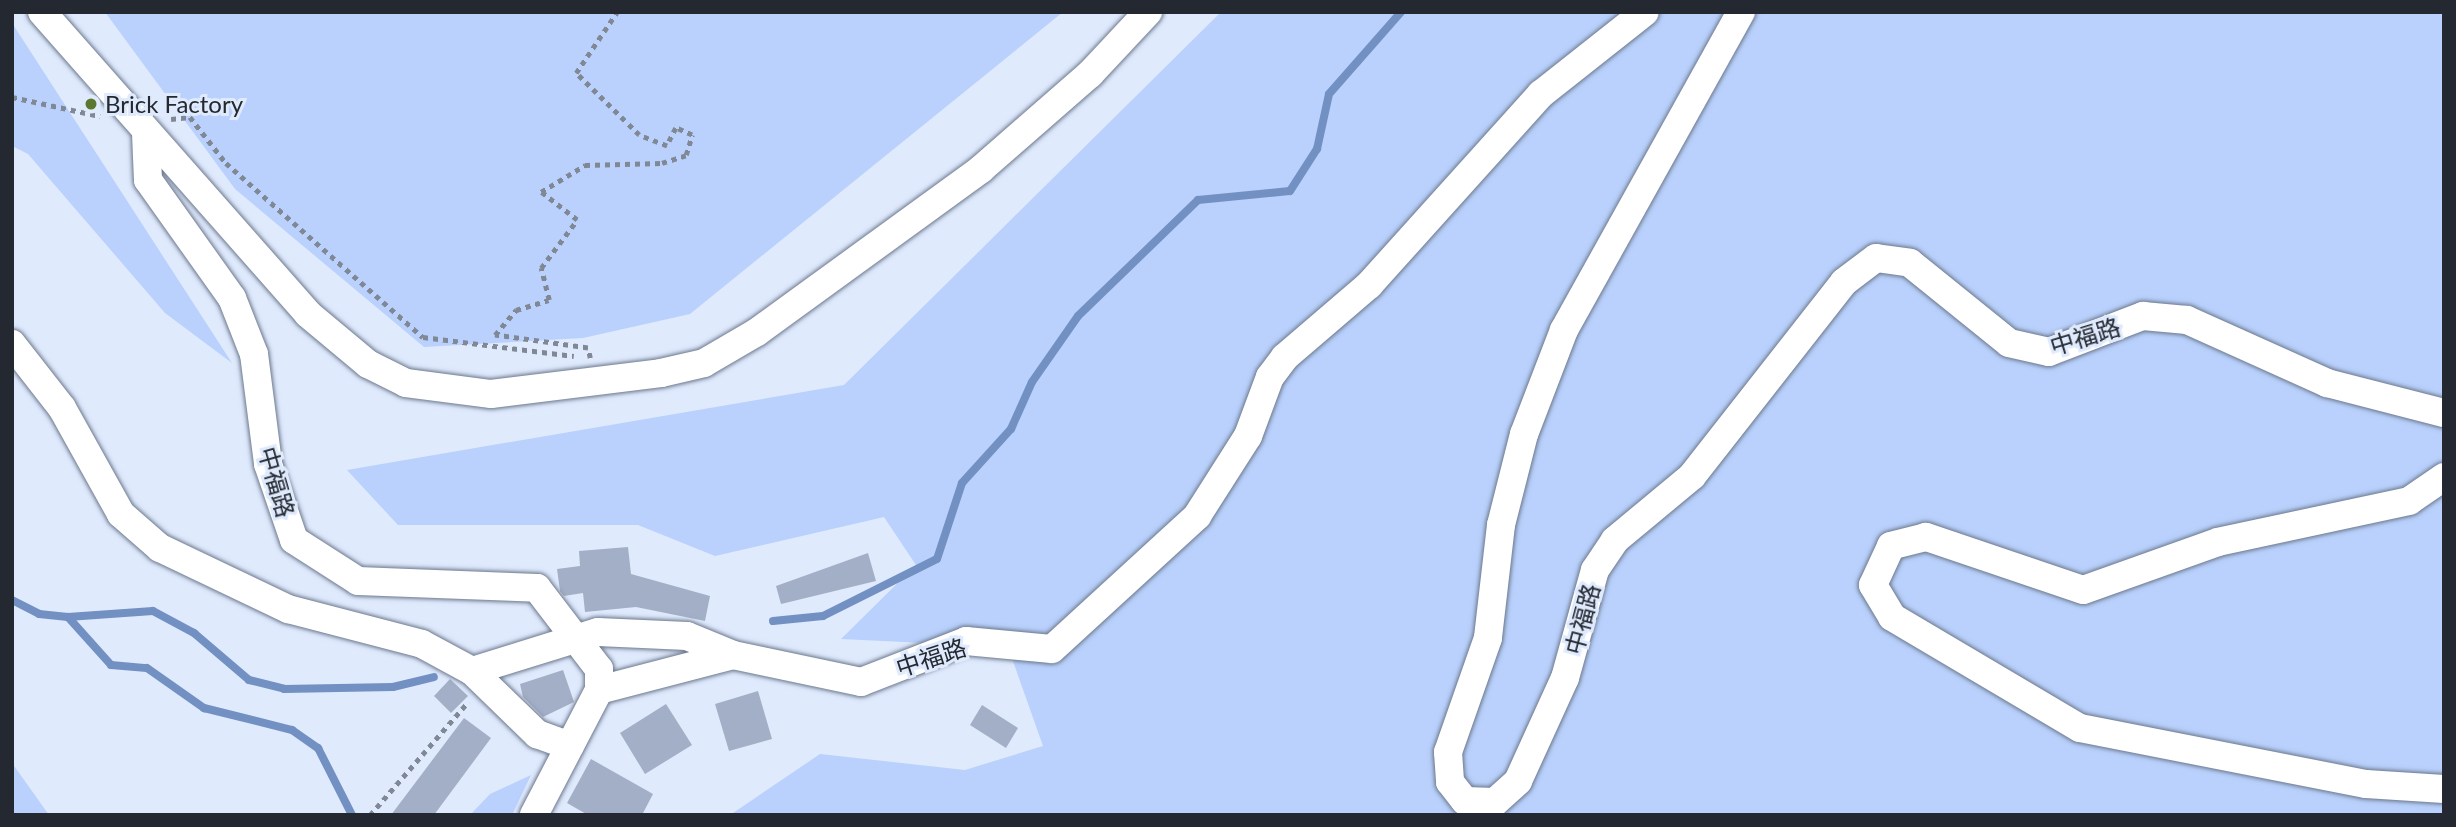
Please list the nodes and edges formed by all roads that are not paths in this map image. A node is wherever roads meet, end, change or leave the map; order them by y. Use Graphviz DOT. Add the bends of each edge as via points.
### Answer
graph roads {
  1 [pos="42,12"];
  2 [pos="1148,12"];
  3 [pos="1646,12"];
  4 [pos="1741,12"];
  5 [pos="141,127"];
  6 [pos="12,344"];
  7 [pos="2444,413"];
  8 [pos="2444,477"];
  9 [pos="577,640"];
  10 [pos="733,655"];
  11 [pos="478,678"];
  12 [pos="600,690"];
  13 [pos="570,746"];
  14 [pos="2444,789"];
  15 [pos="534,815"];
  1 -- 5 [label="street"];
  2 -- 5 [label="street" via="1090,74 981,169 757,332 704,363 590,383 491,394 431,389 368,364 308,314"];
  3 -- 10 [label="street, 中福路" via="1541,94 1369,285 1285,357 1270,377 1248,436 1197,516 1052,649 966,641 861,682"];
  4 -- 7 [label="street, 中福路" via="1564,330 1524,434 1501,525 1488,638 1448,752 1450,782 1465,801 1495,802 1518,781 1565,678 1595,570 1615,540 1692,475 1844,282 1876,258 1910,263 2010,343 2049,352 2143,316 2187,320 2327,383"];
  5 -- 9 [label="street, 中福路" via="148,180 232,298 254,354 268,464 294,540 358,581 537,588"];
  6 -- 11 [label="street" via="62,408 121,514 160,548 288,608 422,644"];
  8 -- 14 [label="street" via="2409,501 2218,542 2083,590 1926,537 1891,546 1873,586 1892,617 2080,728 2366,783"];
  9 -- 10 [label="street, 中福路" via="598,632 687,636"];
  9 -- 11 [label="street, 中福路"];
  9 -- 12 [label="street, 中福路" via="599,669"];
  10 -- 12 [label="street, 中福路"];
  11 -- 13 [label="street" via="537,734"];
  12 -- 13 [label="street"];
  13 -- 15 [label="street"];
}
